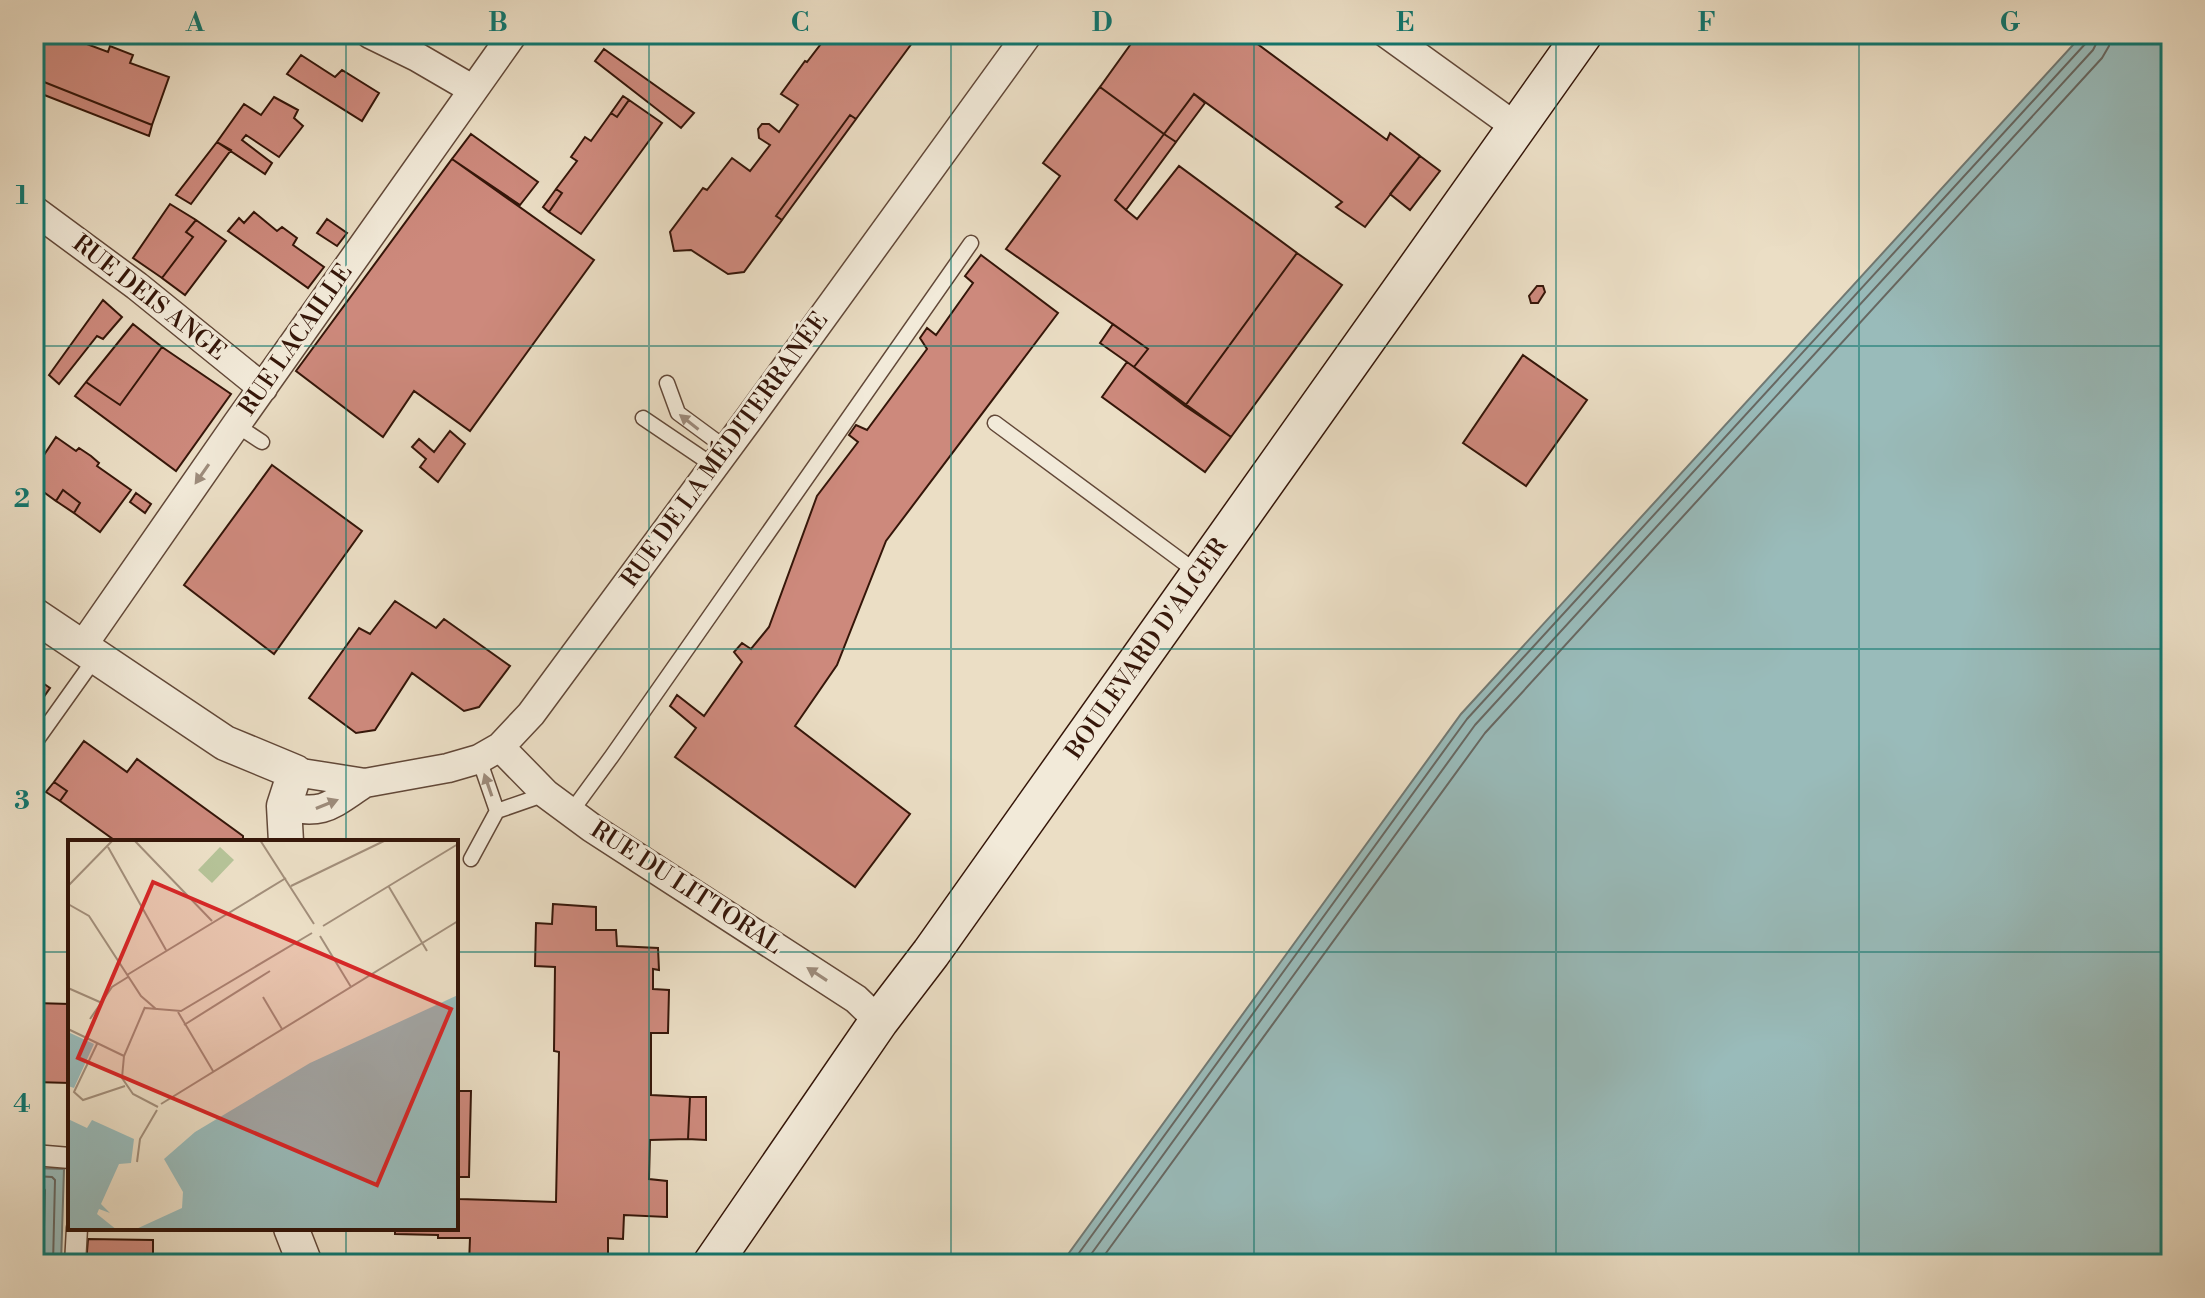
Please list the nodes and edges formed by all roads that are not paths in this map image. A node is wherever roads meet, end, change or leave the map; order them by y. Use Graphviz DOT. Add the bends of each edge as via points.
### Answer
graph roads {
  1 [pos="370,34"];
  2 [pos="513,34"];
  3 [pos="1028,34"];
  4 [pos="1387,34"];
  5 [pos="1583,34"];
  6 [pos="472,89"];
  7 [pos="1516,127"];
  8 [pos="34,210"];
  9 [pos="971,243"];
  10 [pos="667,383"];
  11 [pos="263,388"];
  12 [pos="643,418"];
  13 [pos="995,423"];
  14 [pos="236,425"];
  15 [pos="262,442"];
  16 [pos="720,458"];
  17 [pos="1200,574"];
  18 [pos="34,615"];
  19 [pos="89,652"];
  20 [pos="225,743"];
  21 [pos="34,744"];
  22 [pos="490,753"];
  23 [pos="295,772"];
  24 [pos="365,783"];
  25 [pos="546,794"];
  26 [pos="284,806"];
  27 [pos="497,811"];
  28 [pos="571,812"];
  29 [pos="286,840"];
  30 [pos="471,859"];
  31 [pos="879,1021"];
  32 [pos="34,1155"];
  33 [pos="68,1158"];
  34 [pos="77,1230"];
  35 [pos="292,1230"];
  36 [pos="75,1264"];
  37 [pos="305,1264"];
  38 [pos="712,1264"];
  1 -- 6 [label="street"];
  2 -- 6 [label="street, RUE LACAILLE"];
  3 -- 16 [label="street, RUE DE LA MÉDITERRANÉE"];
  4 -- 7 [label="street"];
  5 -- 7 [label="main road, BOULEVARD D'ALGER"];
  6 -- 11 [label="street, RUE LACAILLE"];
  7 -- 17 [label="main road, BOULEVARD D'ALGER"];
  8 -- 11 [label="street, RUE DEIS ANGE"];
  9 -- 28 [label="lane"];
  16 -- 10 [label="lane, one-way" via="678,413"];
  11 -- 14 [label="street, RUE LACAILLE"];
  12 -- 16 [label="lane"];
  13 -- 17 [label="lane"];
  14 -- 15 [label="lane"];
  14 -- 19 [label="street, RUE LACAILLE, one-way"];
  16 -- 22 [label="street, RUE DE LA MÉDITERRANÉE" via="531,714"];
  17 -- 31 [label="main road, BOULEVARD D'ALGER"];
  18 -- 19 [label="street"];
  19 -- 20 [label="street"];
  19 -- 21 [label="lane"];
  20 -- 23 [label="street"];
  20 -- 26 [label="street"];
  22 -- 24 [label="street" via="448,768"];
  22 -- 25 [label="street, RUE DU LITTORAL"];
  27 -- 22 [label="lane, one-way"];
  23 -- 24 [label="street"];
  23 -- 26 [label="street"];
  26 -- 24 [label="street, one-way" via="325,809"];
  25 -- 27 [label="lane"];
  25 -- 28 [label="street, RUE DU LITTORAL"];
  26 -- 29 [label="street"];
  27 -- 30 [label="lane"];
  31 -- 28 [label="street, RUE DU LITTORAL, one-way" via="856,999"];
  31 -- 38 [label="main road, BOULEVARD D'ALGER"];
  32 -- 33 [label="street"];
  34 -- 36 [label="street"];
  35 -- 37 [label="street"];
}
